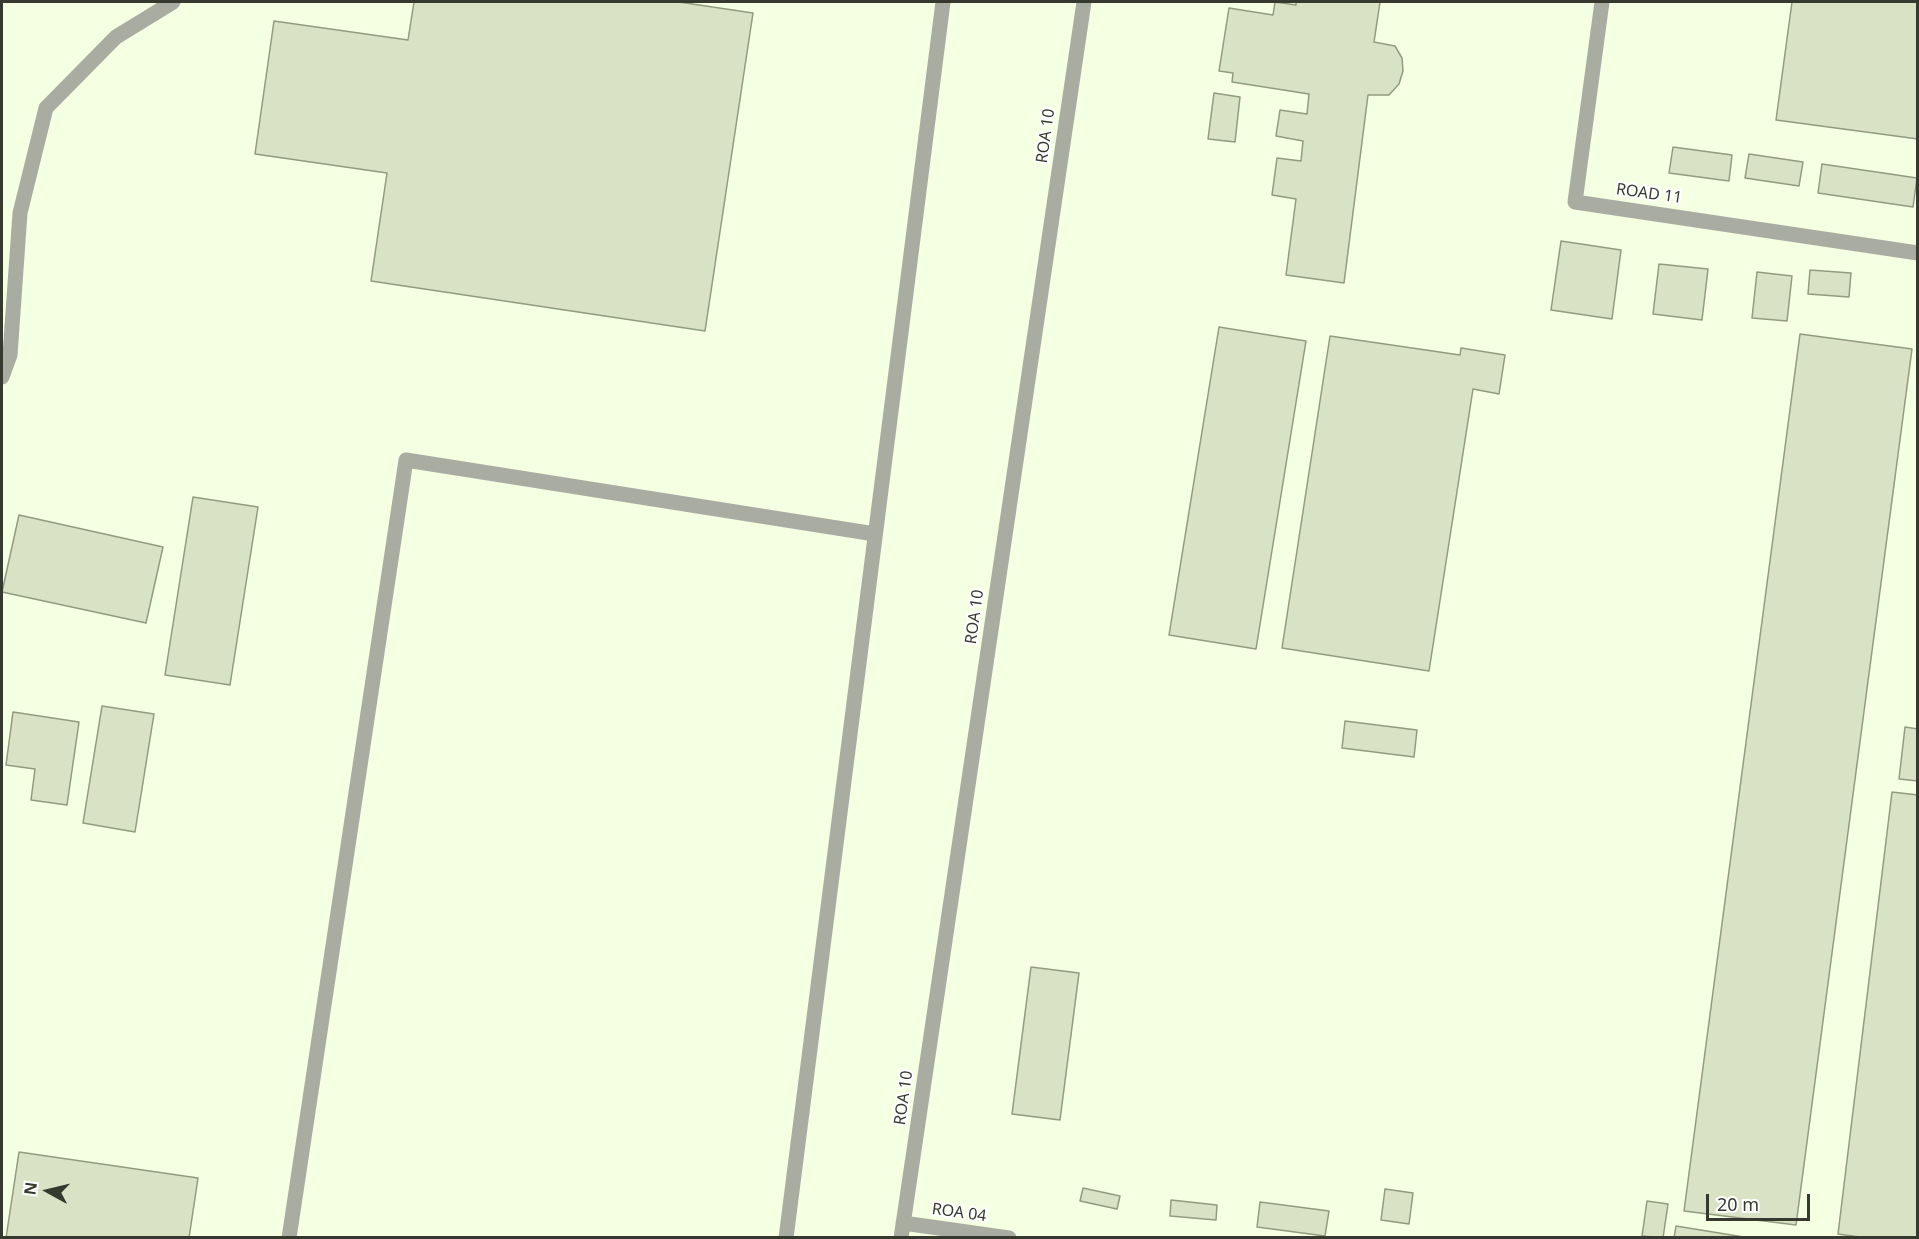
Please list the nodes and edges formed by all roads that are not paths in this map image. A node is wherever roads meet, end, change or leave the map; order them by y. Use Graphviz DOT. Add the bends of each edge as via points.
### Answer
graph roads {
  1 [pos="173,2"];
  2 [pos="943,2"];
  3 [pos="1084,2"];
  4 [pos="1602,2"];
  5 [pos="1917,253"];
  6 [pos="2,377"];
  7 [pos="875,534"];
  8 [pos="902,1230"];
  9 [pos="289,1238"];
  10 [pos="786,1238"];
  11 [pos="1009,1238"];
  1 -- 6 [label="street" via="116,37 46,108 20,213 10,355"];
  2 -- 7 [label="street"];
  3 -- 8 [label="street, ROA 10"];
  4 -- 5 [label="street, ROAD 11" via="1575,201"];
  7 -- 9 [label="street" via="406,460"];
  7 -- 10 [label="street"];
  8 -- 11 [label="street, ROA 04"];
}
